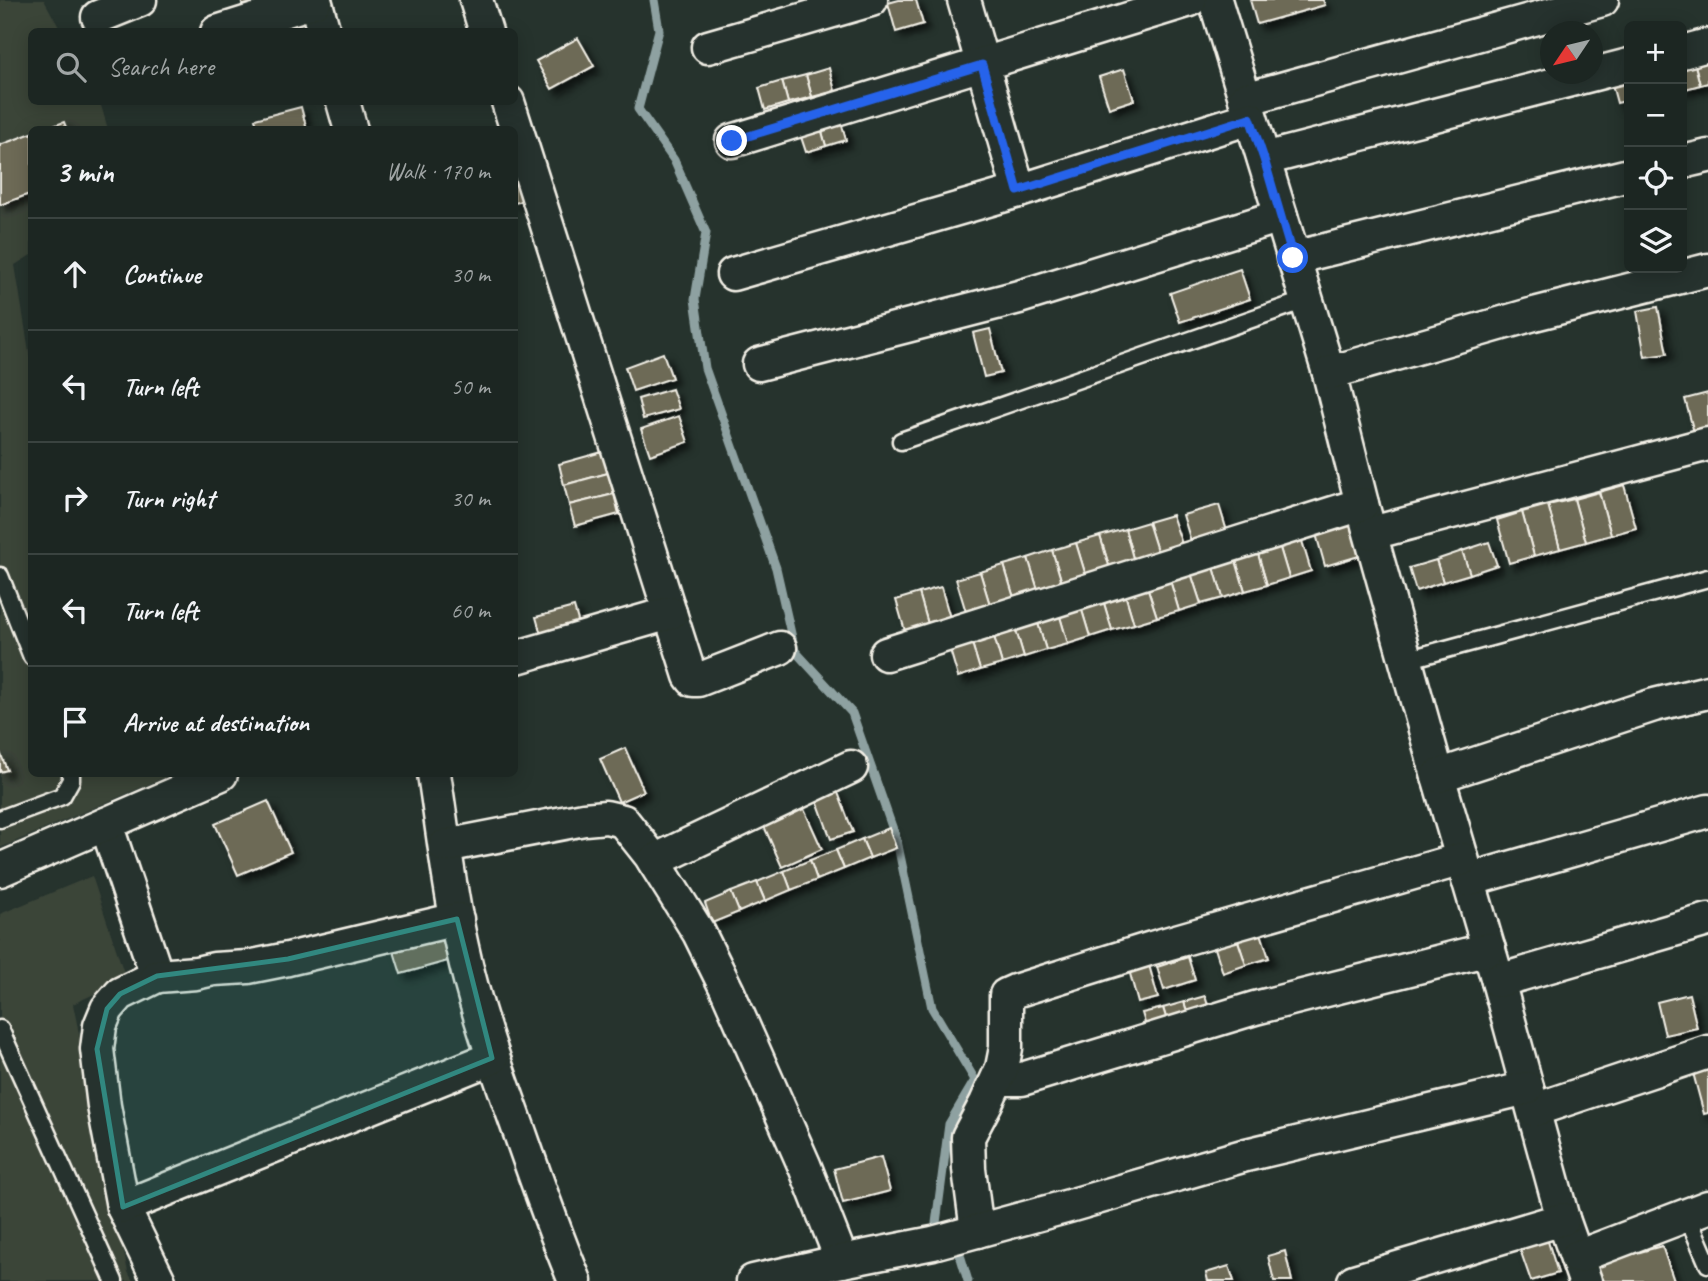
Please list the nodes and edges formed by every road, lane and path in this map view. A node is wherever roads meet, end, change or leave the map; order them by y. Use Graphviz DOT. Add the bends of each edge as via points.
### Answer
graph roads {
  1 [pos="140,0"];
  2 [pos="315,0"];
  3 [pos="476,0"];
  4 [pos="871,0"];
  5 [pos="964,0"];
  6 [pos="1190,0"];
  7 [pos="1215,0"];
  8 [pos="1602,0"];
  9 [pos="98,17"];
  10 [pos="229,28"];
  11 [pos="323,28"];
  12 [pos="485,28"];
  13 [pos="1708,45"];
  14 [pos="708,47"];
  15 [pos="1687,51"];
  16 [pos="982,65"];
  17 [pos="1624,66"];
  18 [pos="345,105"];
  19 [pos="509,105"];
  20 [pos="1247,109"];
  21 [pos="350,126"];
  22 [pos="516,126"];
  23 [pos="518,134"];
  24 [pos="732,141"];
  25 [pos="1708,156"];
  26 [pos="1264,159"];
  27 [pos="1687,161"];
  28 [pos="1624,176"];
  29 [pos="1018,191"];
  30 [pos="1281,216"];
  31 [pos="1293,258"];
  32 [pos="1708,270"];
  33 [pos="733,275"];
  34 [pos="1307,300"];
  35 [pos="759,364"];
  36 [pos="1329,373"];
  37 [pos="901,441"];
  38 [pos="1708,444"];
  39 [pos="1362,504"];
  40 [pos="1372,533"];
  41 [pos="0,576"];
  42 [pos="1708,578"];
  43 [pos="670,613"];
  44 [pos="28,647"];
  45 [pos="780,648"];
  46 [pos="886,653"];
  47 [pos="518,657"];
  48 [pos="1406,660"];
  49 [pos="1708,692"];
  50 [pos="851,767"];
  51 [pos="1437,776"];
  52 [pos="71,777"];
  53 [pos="214,777"];
  54 [pos="434,777"];
  55 [pos="1708,811"];
  56 [pos="0,819"];
  57 [pos="106,824"];
  58 [pos="445,846"];
  59 [pos="654,862"];
  60 [pos="0,870"];
  61 [pos="1465,870"];
  62 [pos="457,919"];
  63 [pos="1708,920"];
  64 [pos="1489,949"];
  65 [pos="157,976"];
  66 [pos="1498,981"];
  67 [pos="0,1029"];
  68 [pos="1708,1052"];
  69 [pos="492,1058"];
  70 [pos="998,1079"];
  71 [pos="1530,1099"];
  72 [pos="123,1207"];
  73 [pos="1697,1211"];
  74 [pos="1563,1219"];
  75 [pos="971,1233"];
  76 [pos="842,1261"];
  77 [pos="1708,1264"];
  78 [pos="1581,1269"];
  79 [pos="114,1281"];
  80 [pos="159,1281"];
  81 [pos="575,1281"];
  82 [pos="753,1281"];
  83 [pos="1354,1281"];
  1 -- 9 [label="street"];
  2 -- 10 [label="street"];
  2 -- 11 [label="street"];
  3 -- 12 [label="street"];
  4 -- 14 [label="street"];
  5 -- 16 [label="street"];
  6 -- 16 [label="street"];
  7 -- 20 [label="street"];
  8 -- 20 [label="street"];
  13 -- 15 [label="street"];
  16 -- 24 [label="street"];
  16 -- 29 [label="street"];
  17 -- 26 [label="street"];
  18 -- 21 [label="street"];
  19 -- 22 [label="street"];
  20 -- 26 [label="street"];
  20 -- 29 [label="street"];
  23 -- 43 [label="street"];
  25 -- 27 [label="street"];
  26 -- 30 [label="street"];
  28 -- 31 [label="street"];
  29 -- 33 [label="street"];
  30 -- 31 [label="street"];
  30 -- 35 [label="street" via="1019,297"];
  31 -- 34 [label="street"];
  32 -- 36 [label="street"];
  34 -- 36 [label="street"];
  34 -- 37 [label="lane"];
  36 -- 39 [label="street"];
  38 -- 40 [label="street"];
  39 -- 40 [label="street"];
  39 -- 46 [label="street"];
  40 -- 48 [label="street"];
  41 -- 44 [label="lane"];
  42 -- 48 [label="lane"];
  43 -- 45 [label="street" via="693,680"];
  43 -- 47 [label="street"];
  48 -- 51 [label="street"];
  49 -- 51 [label="street" via="1654,705"];
  50 -- 59 [label="street"];
  51 -- 61 [label="street"];
  52 -- 56 [label="lane" via="62,796"];
  53 -- 57 [label="street"];
  54 -- 58 [label="street"];
  55 -- 61 [label="street"];
  57 -- 60 [label="street"];
  57 -- 65 [label="street"];
  58 -- 59 [label="street" via="606,817 623,821"];
  58 -- 62 [label="street"];
  59 -- 76 [label="street" via="699,933 728,992"];
  61 -- 64 [label="street"];
  61 -- 70 [label="street" via="1152,948 1006,995 1006,1048"];
  62 -- 65 [label="street" via="275,962"];
  62 -- 69 [label="street"];
  63 -- 66 [label="street"];
  64 -- 66 [label="street"];
  64 -- 70 [label="street" via="1255,1008 1022,1079"];
  65 -- 72 [label="street" via="120,994 100,1026 97,1049 104,1106"];
  66 -- 71 [label="street"];
  67 -- 79 [label="lane"];
  68 -- 71 [label="street"];
  69 -- 72 [label="street"];
  69 -- 81 [label="street"];
  70 -- 75 [label="street" via="968,1137"];
  71 -- 74 [label="street"];
  71 -- 75 [label="street" via="1246,1155"];
  72 -- 80 [label="street"];
  73 -- 77 [label="lane"];
  73 -- 78 [label="street"];
  74 -- 78 [label="street"];
  74 -- 83 [label="street"];
  75 -- 76 [label="street"];
  76 -- 82 [label="street"];
}
